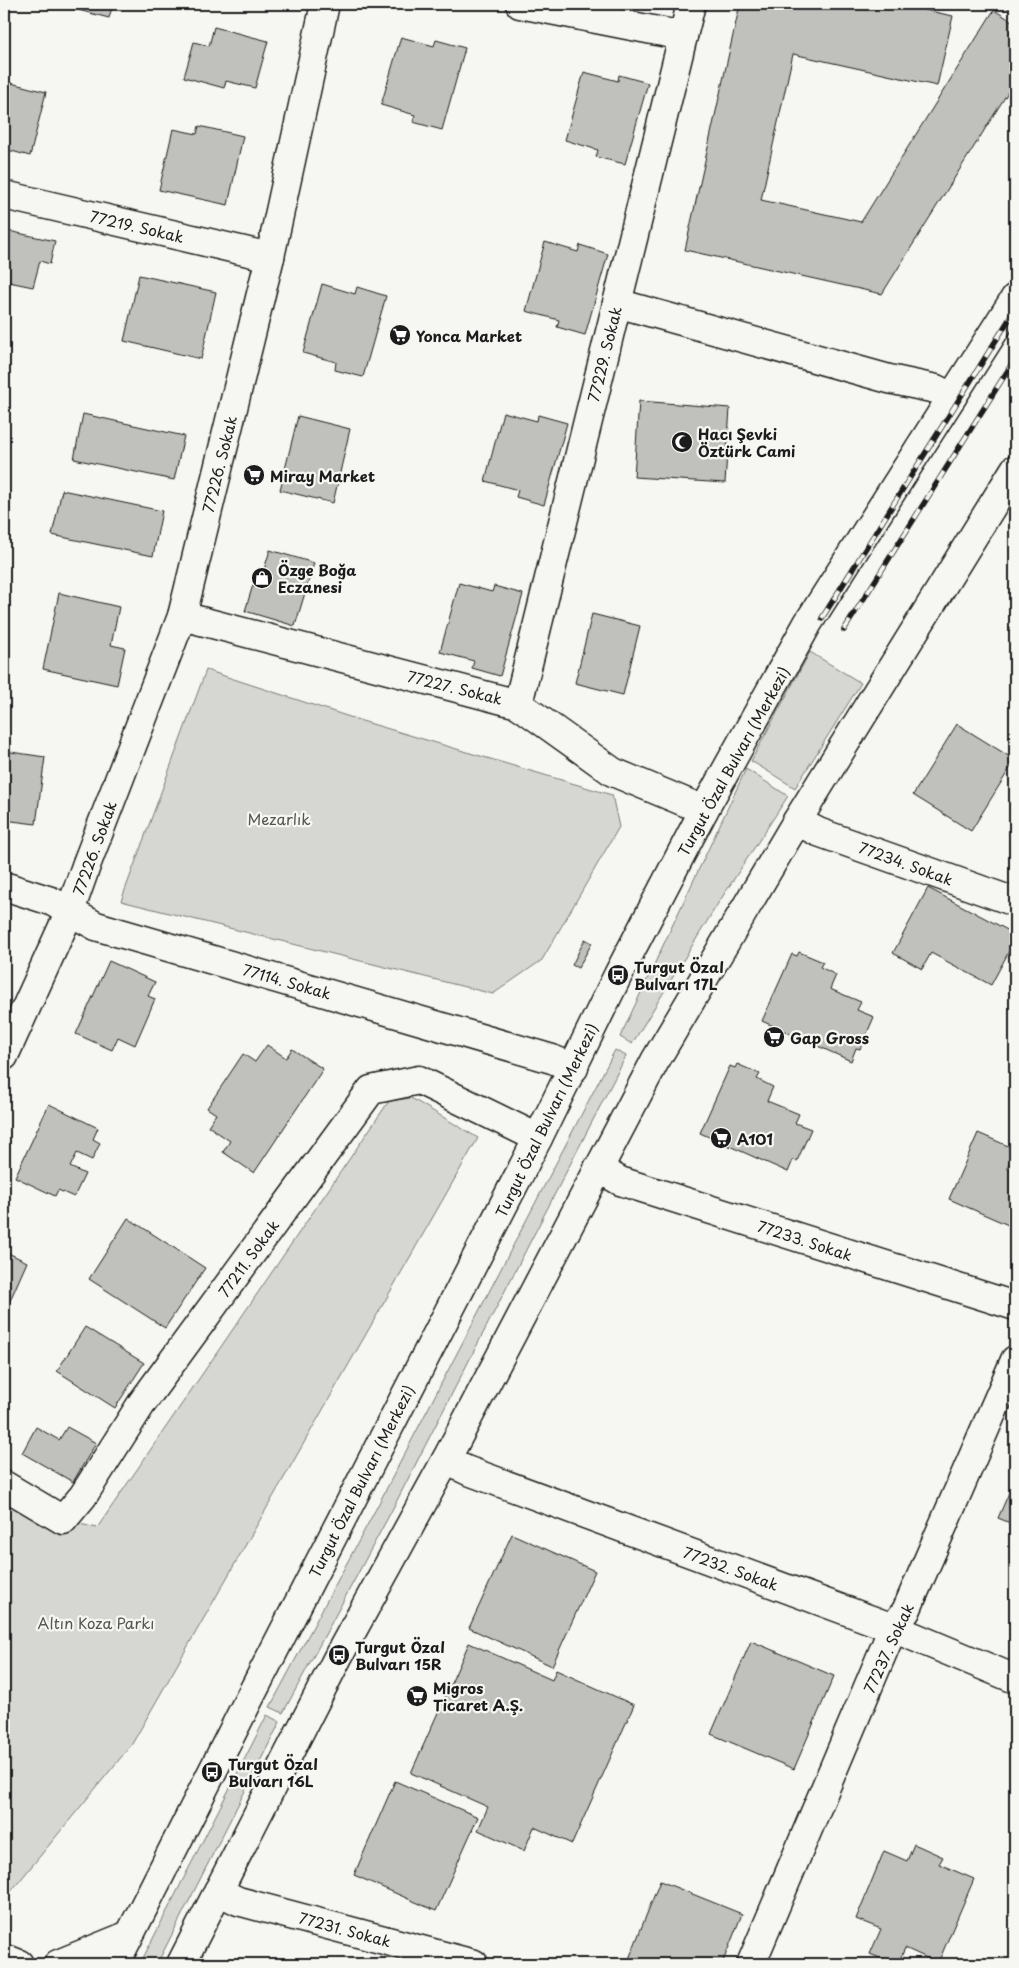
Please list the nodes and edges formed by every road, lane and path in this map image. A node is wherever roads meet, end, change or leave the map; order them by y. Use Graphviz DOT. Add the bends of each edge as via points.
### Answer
graph roads {
  1 [pos="325,4"];
  2 [pos="520,4"];
  3 [pos="691,4"];
  4 [pos="683,36"];
  5 [pos="4,195"];
  6 [pos="270,257"];
  7 [pos="1015,298"];
  8 [pos="616,303"];
  9 [pos="952,398"];
  10 [pos="1015,469"];
  11 [pos="182,616"];
  12 [pos="518,704"];
  13 [pos="704,810"];
  14 [pos="797,821"];
  15 [pos="4,886"];
  16 [pos="1015,902"];
  17 [pos="70,911"];
  18 [pos="4,1056"];
  19 [pos="574,1068"];
  20 [pos="538,1138"];
  21 [pos="598,1168"];
  22 [pos="1015,1306"];
  23 [pos="1015,1360"];
  24 [pos="446,1460"];
  25 [pos="4,1485"];
  26 [pos="894,1628"];
  27 [pos="1015,1679"];
  28 [pos="218,1891"];
  29 [pos="129,1935"];
  30 [pos="58,1964"];
  31 [pos="114,1964"];
  32 [pos="181,1964"];
  33 [pos="474,1964"];
  34 [pos="751,1964"];
  1 -- 6 [label="street, 77226. Sokak"];
  2 -- 4 [label="street"];
  3 -- 4 [label="street, 77229. Sokak"];
  4 -- 8 [label="street, 77229. Sokak"];
  5 -- 6 [label="street, 77219. Sokak"];
  6 -- 11 [label="street, 77226. Sokak"];
  7 -- 9 [label="street, Turgut Özal Bulvarı (Merkezi)"];
  8 -- 9 [label="street" via="889,379 936,389"];
  8 -- 12 [label="street, 77229. Sokak"];
  9 -- 13 [label="street, Turgut Özal Bulvarı (Merkezi)" via="808,623"];
  10 -- 14 [label="street"];
  11 -- 12 [label="street, 77227. Sokak"];
  11 -- 17 [label="street, 77226. Sokak"];
  12 -- 13 [label="street, 77227. Sokak" via="613,772"];
  13 -- 19 [label="street, Turgut Özal Bulvarı (Merkezi)" via="614,982"];
  14 -- 16 [label="street, 77234. Sokak" via="818,832"];
  14 -- 21 [label="street" via="655,1061"];
  15 -- 17 [label="street, 77114. Sokak" via="51,901"];
  17 -- 18 [label="street, 77226. Sokak"];
  17 -- 19 [label="street, 77114. Sokak" via="96,926"];
  19 -- 20 [label="street, Turgut Özal Bulvarı (Merkezi)"];
  20 -- 25 [label="street, 77211. Sokak" via="418,1080 370,1090 142,1403 83,1496 63,1520"];
  20 -- 29 [label="street, Turgut Özal Bulvarı (Merkezi)"];
  21 -- 22 [label="street, 77233. Sokak" via="620,1181"];
  21 -- 24 [label="street"];
  23 -- 26 [label="street, 77237. Sokak" via="906,1611"];
  24 -- 26 [label="street, 77232. Sokak" via="476,1474"];
  24 -- 28 [label="street" via="339,1655"];
  26 -- 27 [label="street, 77232. Sokak"];
  26 -- 34 [label="street, 77237. Sokak"];
  28 -- 32 [label="street"];
  28 -- 33 [label="street, 77231. Sokak" via="238,1901"];
  29 -- 30 [label="street"];
  29 -- 31 [label="street, Turgut Özal Bulvarı (Merkezi)"];
}
